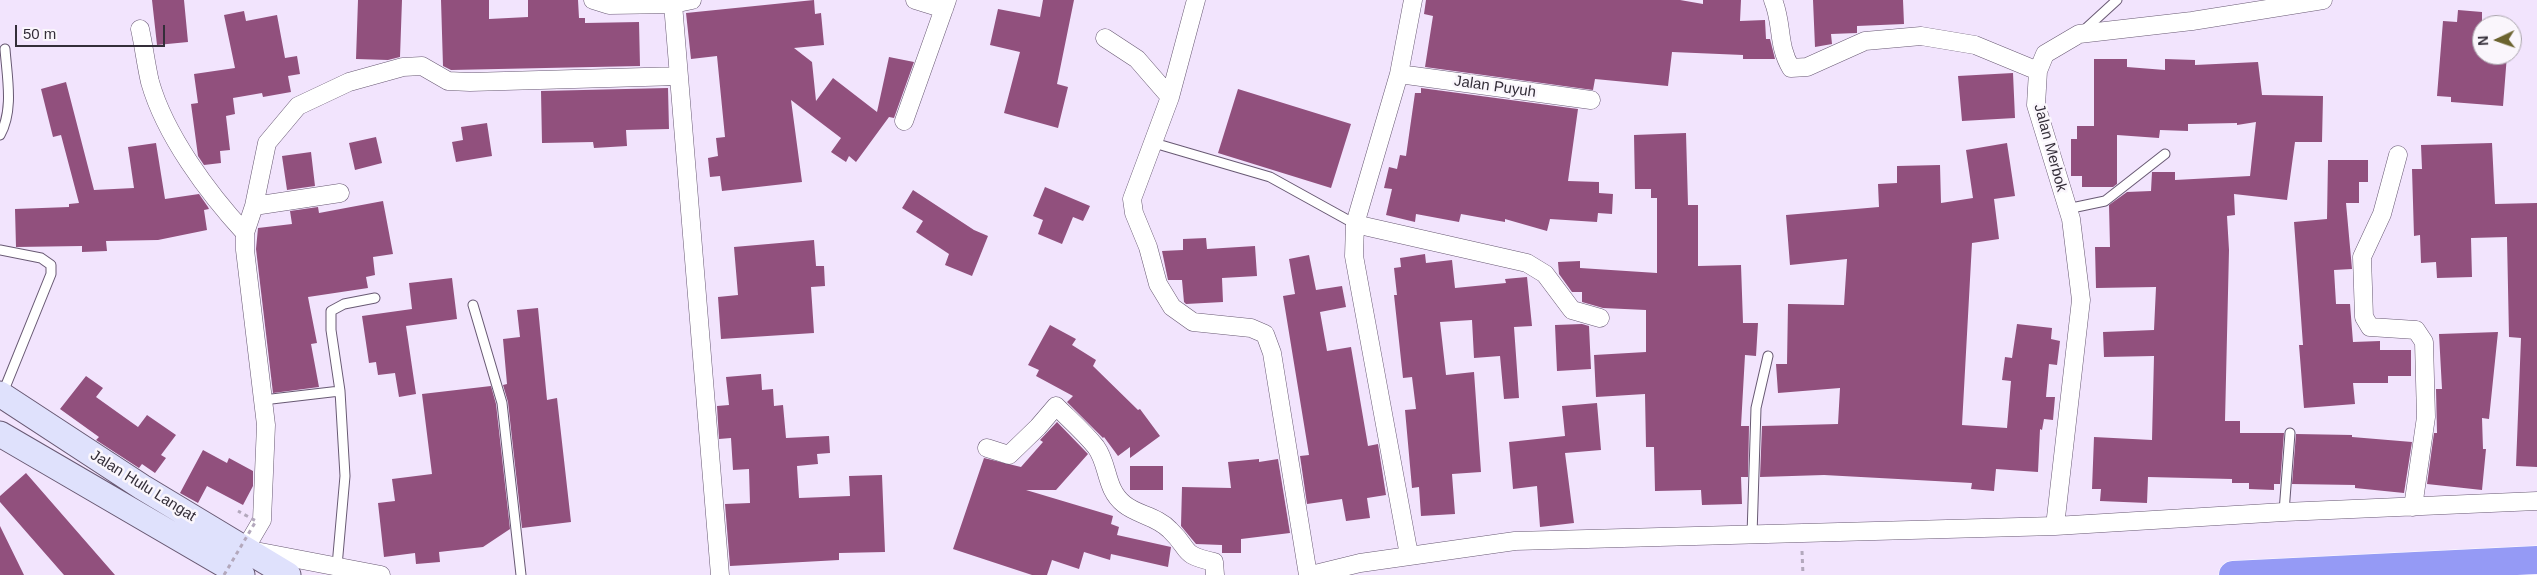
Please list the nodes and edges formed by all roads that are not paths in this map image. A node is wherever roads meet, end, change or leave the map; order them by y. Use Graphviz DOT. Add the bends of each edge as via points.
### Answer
graph roads {
  1 [pos="594,0"];
  2 [pos="692,0"];
  3 [pos="915,0"];
  4 [pos="1196,0"];
  5 [pos="1413,0"];
  6 [pos="1773,0"];
  7 [pos="2117,0"];
  8 [pos="2323,0"];
  9 [pos="673,4"];
  10 [pos="946,4"];
  11 [pos="140,29"];
  12 [pos="2079,34"];
  13 [pos="1105,38"];
  14 [pos="5,49"];
  15 [pos="2038,70"];
  16 [pos="1399,74"];
  17 [pos="679,76"];
  18 [pos="1170,97"];
  19 [pos="1591,100"];
  20 [pos="904,121"];
  21 [pos="0,135"];
  22 [pos="1154,144"];
  23 [pos="2165,154"];
  24 [pos="2398,155"];
  25 [pos="340,194"];
  26 [pos="254,206"];
  27 [pos="2067,209"];
  28 [pos="1355,224"];
  29 [pos="245,233"];
  30 [pos="0,250"];
  31 [pos="375,298"];
  32 [pos="473,305"];
  33 [pos="1600,318"];
  34 [pos="1768,356"];
  35 [pos="340,391"];
  36 [pos="1,394"];
  37 [pos="264,400"];
  38 [pos="2290,433"];
  39 [pos="0,434"];
  40 [pos="987,448"];
  41 [pos="2537,502"];
  42 [pos="2413,507"];
  43 [pos="2284,512"];
  44 [pos="2055,526"];
  45 [pos="1752,535"];
  46 [pos="245,549"];
  47 [pos="1409,555"];
  48 [pos="2537,560"];
  49 [pos="337,566"];
  50 [pos="242,575"];
  51 [pos="288,575"];
  52 [pos="381,575"];
  53 [pos="521,575"];
  54 [pos="720,575"];
  55 [pos="1215,575"];
  56 [pos="1309,575"];
  57 [pos="2233,575"];
  1 -- 9 [label="street" via="609,5"];
  2 -- 9 [label="street"];
  3 -- 10 [label="street"];
  4 -- 18 [label="street"];
  5 -- 16 [label="street"];
  6 -- 15 [label="street" via="1782,54 1791,68 1807,67 1865,41 1921,36 1975,45"];
  7 -- 12 [label="lane"];
  8 -- 12 [label="street"];
  9 -- 17 [label="street"];
  10 -- 20 [label="street"];
  11 -- 29 [label="street" via="150,83 169,125 197,175"];
  12 -- 15 [label="street" via="2045,54"];
  13 -- 18 [label="street" via="1137,59"];
  14 -- 21 [label="lane" via="7,122"];
  15 -- 27 [label="street, Jalan Merbok" via="2036,105"];
  16 -- 19 [label="street, Jalan Puyuh"];
  16 -- 28 [label="street"];
  17 -- 26 [label="street" via="470,82 448,81 422,66 403,67 349,82 298,106 279,126 267,143"];
  17 -- 54 [label="street"];
  18 -- 22 [label="street"];
  22 -- 28 [label="lane" via="1270,177"];
  22 -- 56 [label="street" via="1132,199 1158,284 1172,307 1192,322 1251,328 1265,334 1272,353"];
  23 -- 27 [label="lane" via="2105,201"];
  24 -- 42 [label="street" via="2382,214 2362,257 2364,317 2370,327 2416,330 2424,342 2426,417"];
  25 -- 26 [label="street"];
  26 -- 29 [label="street"];
  27 -- 44 [label="street, Jalan Merbok" via="2081,300"];
  28 -- 33 [label="street" via="1527,263 1545,274 1572,310"];
  28 -- 47 [label="street" via="1354,256"];
  29 -- 37 [label="street"];
  30 -- 36 [label="lane" via="41,258 51,264 51,274"];
  31 -- 35 [label="lane" via="344,304 331,311"];
  32 -- 53 [label="lane" via="502,403"];
  34 -- 45 [label="lane" via="1756,408"];
  35 -- 37 [label="lane"];
  35 -- 49 [label="lane" via="345,476"];
  36 -- 46 [label="main road, Jalan Hulu Langat" via="142,487"];
  37 -- 46 [label="street" via="262,520"];
  38 -- 43 [label="lane"];
  39 -- 50 [label="main road, Jalan Hulu Langat"];
  40 -- 55 [label="street" via="1009,454 1056,406 1096,448 1111,490 1125,505 1156,519 1171,530 1185,551 1214,562"];
  41 -- 42 [label="street"];
  42 -- 43 [label="street"];
  43 -- 44 [label="street"];
  44 -- 45 [label="street"];
  45 -- 47 [label="street" via="1515,541"];
  46 -- 49 [label="street"];
  46 -- 51 [label="main road, Jalan Hulu Langat"];
  47 -- 56 [label="street"];
  48 -- 57 [label="highway"];
  49 -- 52 [label="street"];
}
